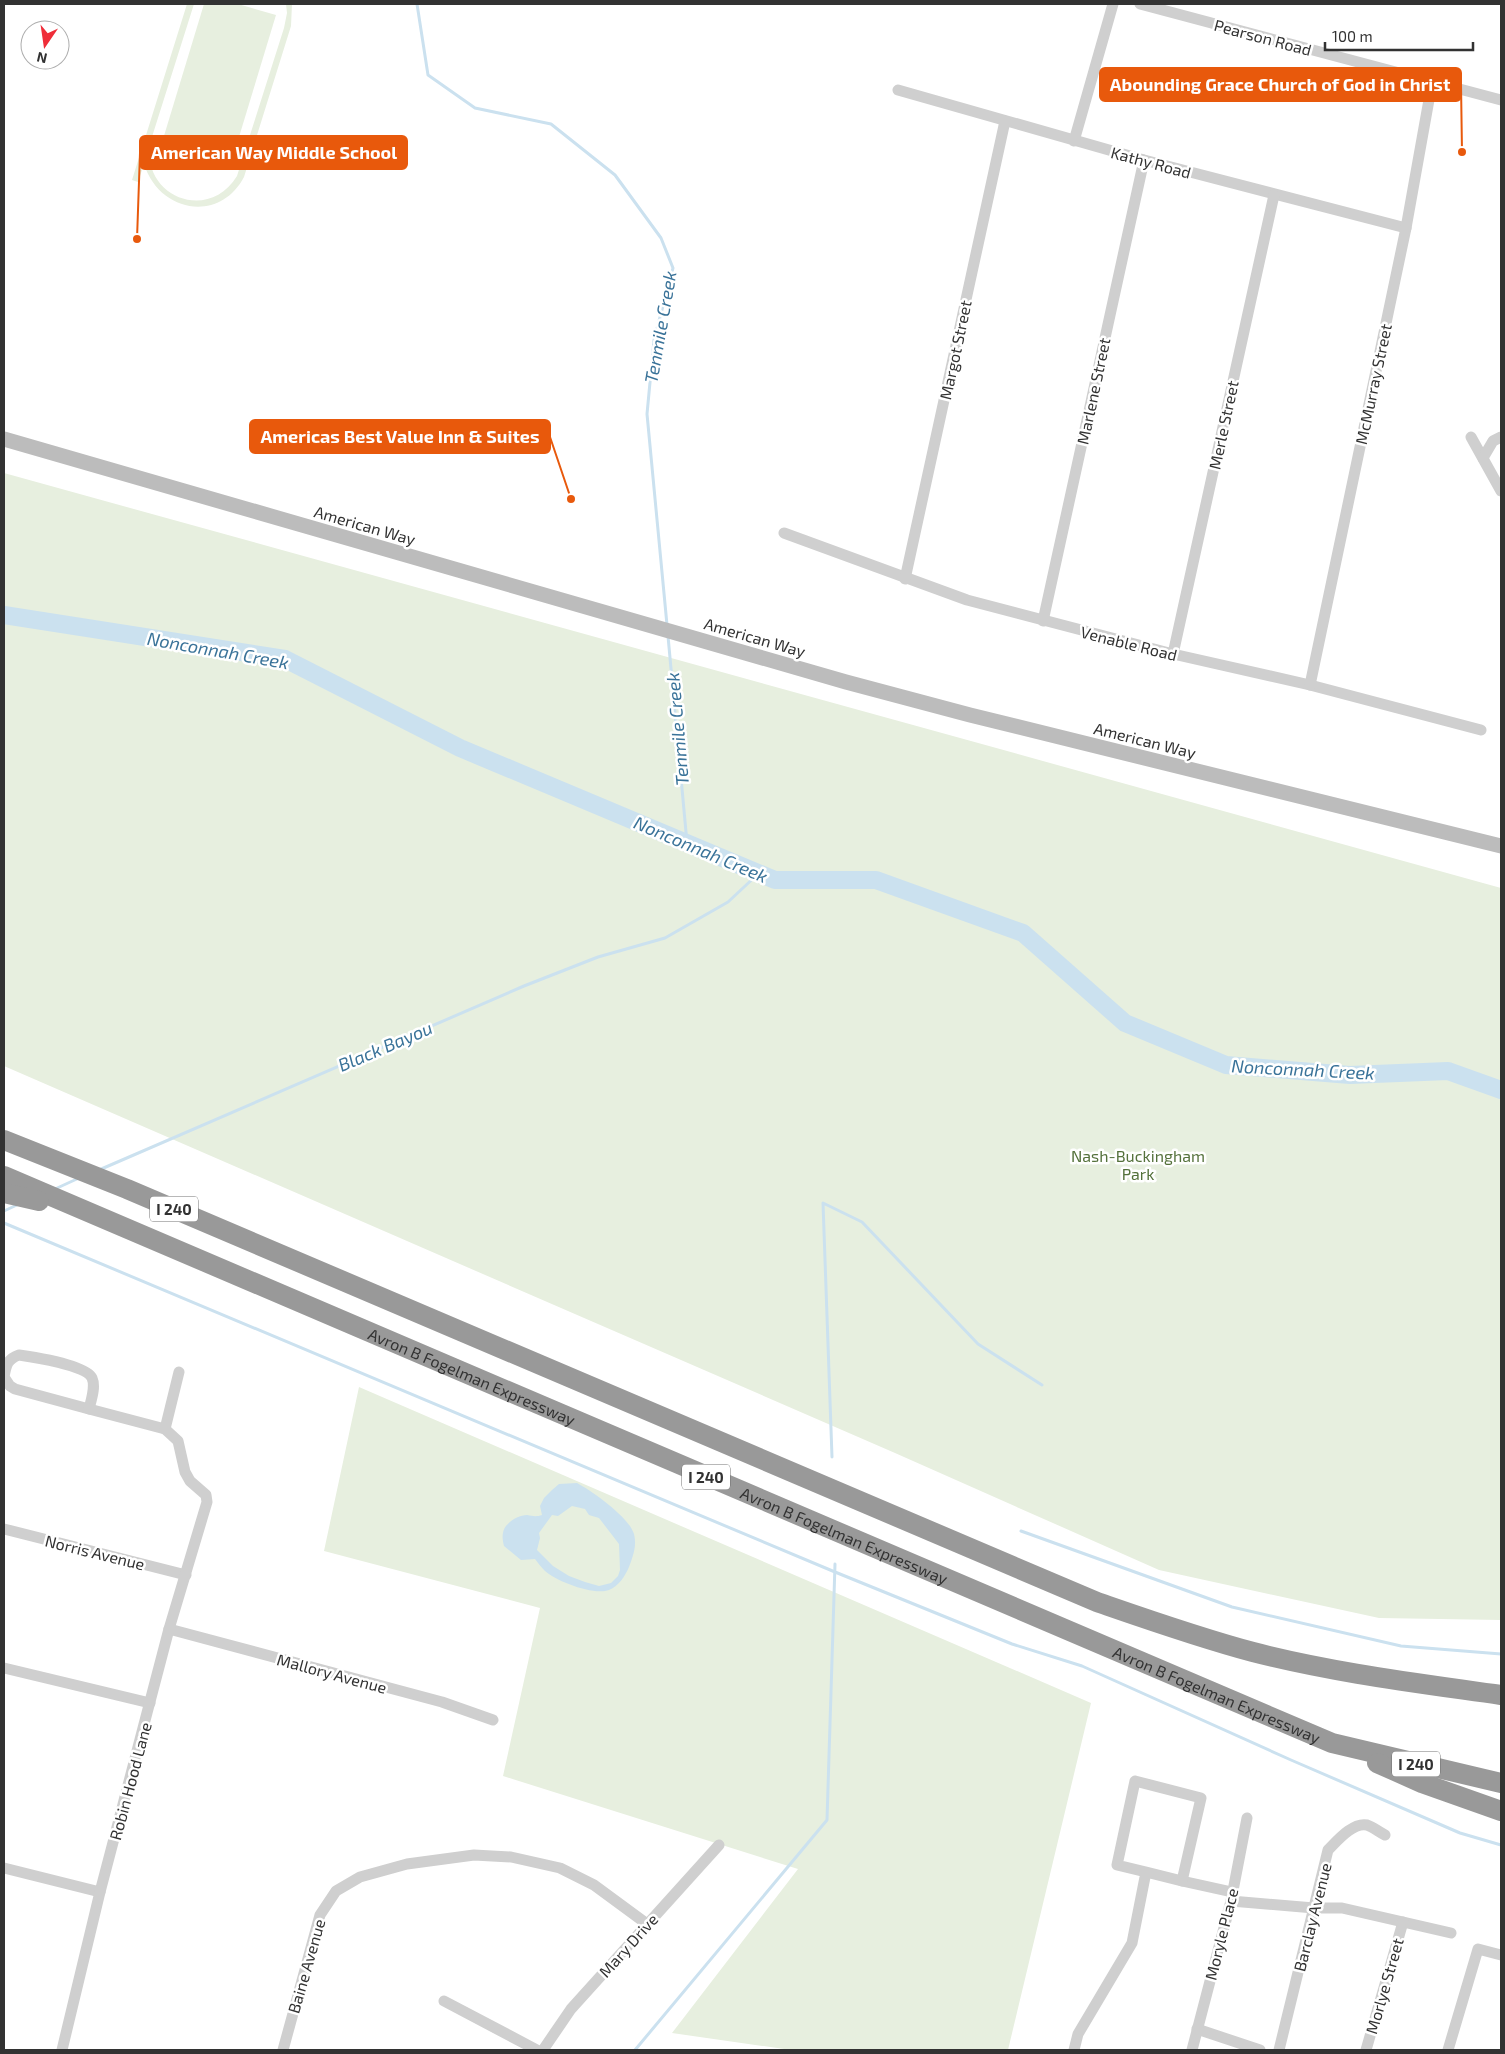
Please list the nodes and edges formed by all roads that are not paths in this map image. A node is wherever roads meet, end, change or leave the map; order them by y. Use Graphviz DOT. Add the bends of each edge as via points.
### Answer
graph roads {
  1 [pos="1113,4"];
  2 [pos="1140,4"];
  3 [pos="1432,83"];
  4 [pos="898,90"];
  5 [pos="1501,100"];
  6 [pos="1005,121"];
  7 [pos="1074,141"];
  8 [pos="1144,160"];
  9 [pos="1274,195"];
  10 [pos="1406,228"];
  11 [pos="1471,437"];
  12 [pos="1501,437"];
  13 [pos="4,440"];
  14 [pos="1483,458"];
  15 [pos="1501,491"];
  16 [pos="784,533"];
  17 [pos="905,578"];
  18 [pos="1043,621"];
  19 [pos="1172,654"];
  20 [pos="1310,684"];
  21 [pos="1481,730"];
  22 [pos="1501,846"];
  23 [pos="14,1142"];
  24 [pos="4,1176"];
  25 [pos="4,1193"];
  26 [pos="80,1210"];
  27 [pos="179,1372"];
  28 [pos="89,1409"];
  29 [pos="164,1429"];
  30 [pos="4,1529"];
  31 [pos="186,1575"];
  32 [pos="169,1629"];
  33 [pos="4,1668"];
  34 [pos="1501,1684"];
  35 [pos="1459,1689"];
  36 [pos="1501,1695"];
  37 [pos="150,1703"];
  38 [pos="493,1720"];
  39 [pos="1332,1743"];
  40 [pos="1501,1784"];
  41 [pos="1501,1811"];
  42 [pos="1247,1818"];
  43 [pos="1385,1835"];
  44 [pos="719,1845"];
  45 [pos="4,1868"];
  46 [pos="1146,1872"];
  47 [pos="1182,1881"];
  48 [pos="100,1892"];
  49 [pos="1232,1896"];
  50 [pos="1314,1908"];
  51 [pos="1403,1922"];
  52 [pos="647,1924"];
  53 [pos="1451,1933"];
  54 [pos="1501,1955"];
  55 [pos="444,2000"];
  56 [pos="1197,2029"];
  57 [pos="62,2050"];
  58 [pos="283,2050"];
  59 [pos="536,2050"];
  60 [pos="543,2050"];
  61 [pos="1074,2050"];
  62 [pos="1192,2050"];
  63 [pos="1260,2050"];
  64 [pos="1279,2050"];
  65 [pos="1366,2050"];
  66 [pos="1451,2050"];
  1 -- 7 [label="street"];
  2 -- 3 [label="street, Pearson Road"];
  3 -- 5 [label="street, Pearson Road"];
  3 -- 10 [label="street, McMurray Street"];
  4 -- 6 [label="street, Kathy Road"];
  6 -- 7 [label="street, Kathy Road"];
  6 -- 17 [label="street, Margot Street"];
  7 -- 8 [label="street, Kathy Road"];
  8 -- 9 [label="street, Kathy Road"];
  8 -- 18 [label="street, Marlene Street"];
  9 -- 10 [label="street, Kathy Road"];
  9 -- 19 [label="street, Merle Street"];
  10 -- 20 [label="street, McMurray Street"];
  11 -- 14 [label="street"];
  12 -- 14 [label="street" via="1493,441"];
  13 -- 22 [label="main road, American Way" via="846,682"];
  14 -- 15 [label="street"];
  16 -- 17 [label="street, Venable Road"];
  17 -- 18 [label="street, Venable Road" via="967,600"];
  18 -- 19 [label="street, Venable Road"];
  19 -- 20 [label="street, Venable Road"];
  20 -- 21 [label="street, Venable Road"];
  23 -- 35 [label="highway, I 240" via="1097,1602 1253,1652 1354,1674"];
  24 -- 26 [label="highway, Avron B Fogelman Expressway / I 240"];
  25 -- 26 [label="highway"];
  26 -- 39 [label="highway, Avron B Fogelman Expressway / I 240"];
  27 -- 29 [label="street"];
  28 -- 28 [label="street" via="93,1383 84,1371 19,1355 7,1362 4,1378 15,1389"];
  28 -- 29 [label="street"];
  29 -- 31 [label="street, Robin Hood Lane" via="178,1441 190,1481 206,1495 207,1502"];
  30 -- 31 [label="street, Norris Avenue"];
  31 -- 32 [label="street, Robin Hood Lane"];
  32 -- 37 [label="street, Robin Hood Lane"];
  32 -- 38 [label="street, Mallory Avenue" via="442,1702"];
  33 -- 37 [label="street"];
  34 -- 35 [label="highway"];
  35 -- 36 [label="highway, I 240"];
  37 -- 48 [label="street, Robin Hood Lane"];
  39 -- 40 [label="highway, Avron B Fogelman Expressway / I 240"];
  39 -- 41 [label="highway" via="1422,1783"];
  42 -- 49 [label="street, Moryle Place"];
  43 -- 50 [label="street, Barclay Avenue" via="1362,1824 1344,1834 1328,1850"];
  44 -- 52 [label="street, Mary Drive"];
  45 -- 48 [label="street"];
  46 -- 47 [label="street, Morlye Street"];
  46 -- 47 [label="street, Morlye Street" via="1117,1865 1134,1781 1201,1798"];
  46 -- 61 [label="street" via="1132,1942 1078,2034"];
  47 -- 49 [label="street, Morlye Street"];
  48 -- 57 [label="street, Robin Hood Lane"];
  49 -- 50 [label="street, Morlye Street"];
  49 -- 56 [label="street, Moryle Place"];
  50 -- 51 [label="street, Morlye Street" via="1342,1908"];
  50 -- 64 [label="street, Barclay Avenue"];
  51 -- 53 [label="street, Morlye Street"];
  51 -- 65 [label="street, Morlye Street"];
  52 -- 58 [label="street, Baine Avenue" via="594,1885 560,1868 511,1857 474,1855 407,1864 360,1876 336,1891 320,1915"];
  52 -- 60 [label="street, Mary Drive" via="571,2009"];
  54 -- 66 [label="street" via="1478,1949"];
  55 -- 59 [label="street"];
  56 -- 62 [label="street, Moryle Place"];
  56 -- 63 [label="street"];
}
